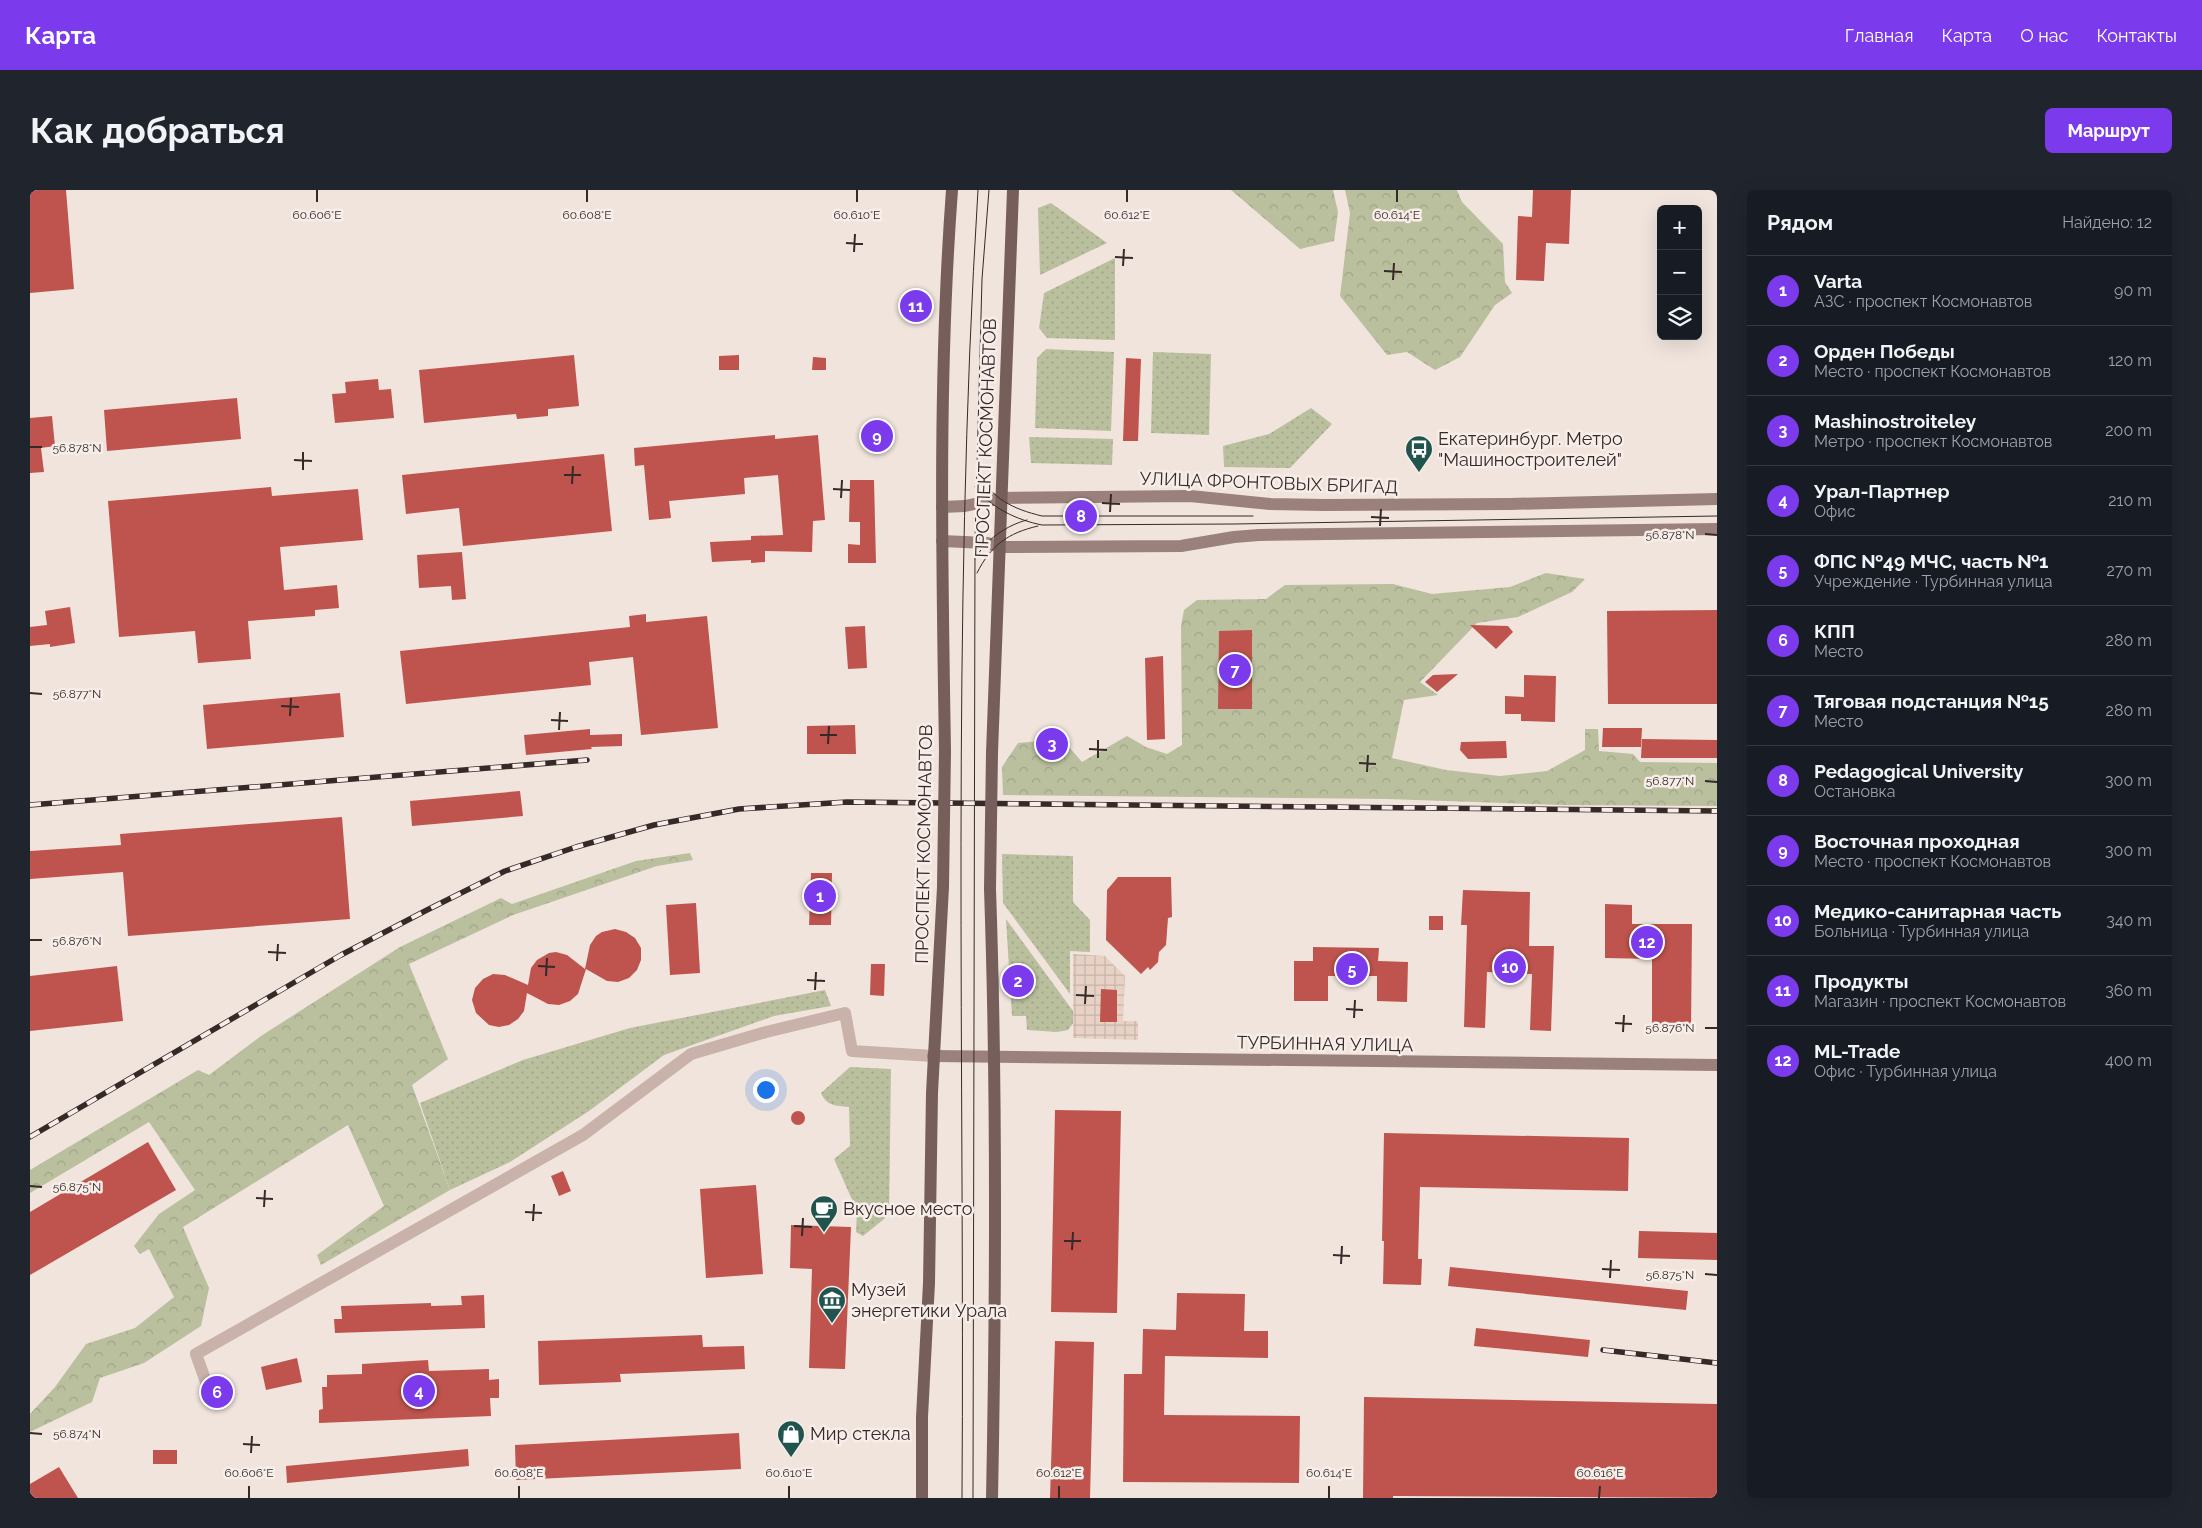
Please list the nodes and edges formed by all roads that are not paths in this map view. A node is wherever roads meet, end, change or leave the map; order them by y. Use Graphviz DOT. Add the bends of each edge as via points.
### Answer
graph roads {
  1 [pos="952,190"];
  2 [pos="1013,190"];
  3 [pos="1002,498"];
  4 [pos="1717,499"];
  5 [pos="942,507"];
  6 [pos="1717,529"];
  7 [pos="942,541"];
  8 [pos="1000,547"];
  9 [pos="933,1056"];
  10 [pos="996,1057"];
  11 [pos="1717,1065"];
  12 [pos="208,1385"];
  13 [pos="922,1498"];
  14 [pos="992,1498"];
  1 -- 5 [label="main road, ПРОСПЕКТ КОСМОНАВТОВ" via="945,283"];
  2 -- 3 [label="main road, ПРОСПЕКТ КОСМОНАВТОВ"];
  3 -- 4 [label="main road, УЛИЦА ФРОНТОВЫХ БРИГАД" via="1190,496 1270,504 1323,505"];
  3 -- 5 [label="main road, УЛИЦА ФРОНТОВЫХ БРИГАД"];
  3 -- 8 [label="main road, ПРОСПЕКТ КОСМОНАВТОВ"];
  5 -- 7 [label="main road, ПРОСПЕКТ КОСМОНАВТОВ"];
  6 -- 8 [label="main road" via="1258,535 1181,546"];
  7 -- 8 [label="main road"];
  7 -- 9 [label="main road, ПРОСПЕКТ КОСМОНАВТОВ, bridge" via="945,751"];
  8 -- 10 [label="main road, ПРОСПЕКТ КОСМОНАВТОВ, bridge" via="990,889"];
  9 -- 10 [label="main road, ТУРБИННАЯ УЛИЦА"];
  9 -- 12 [label="street" via="852,1051 845,1013 691,1054 583,1135 196,1354"];
  9 -- 13 [label="main road, ПРОСПЕКТ КОСМОНАВТОВ"];
  10 -- 11 [label="main road, ТУРБИННАЯ УЛИЦА"];
  10 -- 14 [label="main road, ПРОСПЕКТ КОСМОНАВТОВ"];
}
